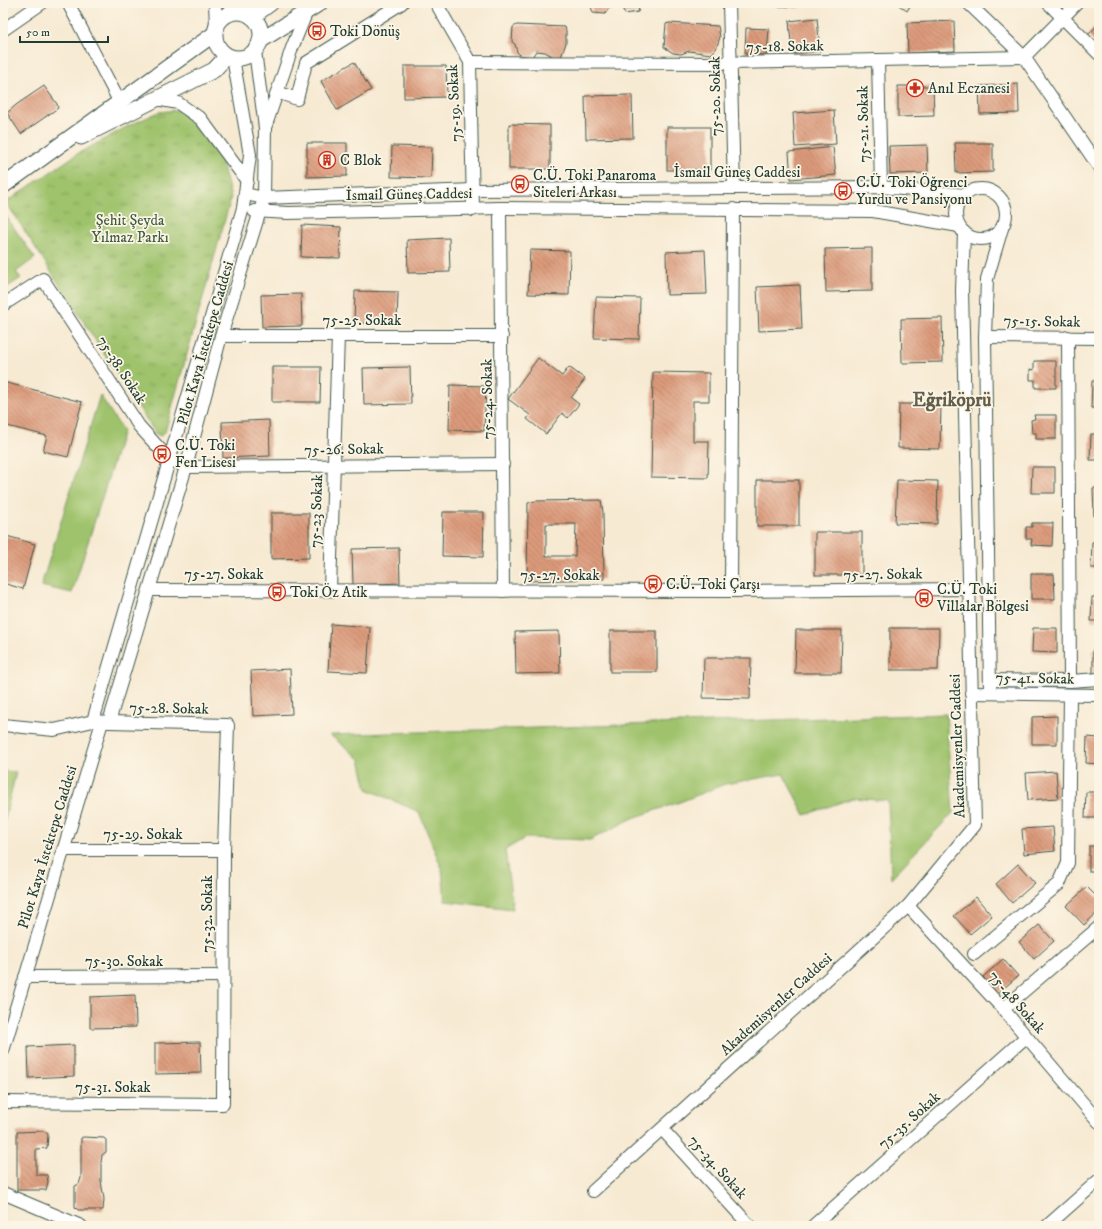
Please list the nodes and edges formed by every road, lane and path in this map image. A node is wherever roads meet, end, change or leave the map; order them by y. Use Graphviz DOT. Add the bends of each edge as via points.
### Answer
graph roads {
  1 [pos="42,3"];
  2 [pos="68,3"];
  3 [pos="215,3"];
  4 [pos="271,3"];
  5 [pos="402,3"];
  6 [pos="436,3"];
  7 [pos="729,3"];
  8 [pos="968,3"];
  9 [pos="1048,3"];
  10 [pos="1077,3"];
  11 [pos="313,7"];
  12 [pos="248,11"];
  13 [pos="1063,17"];
  14 [pos="3,30"];
  15 [pos="215,30"];
  16 [pos="258,46"];
  17 [pos="1099,54"];
  18 [pos="230,57"];
  19 [pos="1024,57"];
  20 [pos="878,60"];
  21 [pos="470,62"];
  22 [pos="730,63"];
  23 [pos="277,92"];
  24 [pos="156,99"];
  25 [pos="119,101"];
  26 [pos="265,128"];
  27 [pos="47,155"];
  28 [pos="1099,167"];
  29 [pos="247,181"];
  30 [pos="3,186"];
  31 [pos="881,187"];
  32 [pos="734,188"];
  33 [pos="474,190"];
  34 [pos="245,194"];
  35 [pos="966,195"];
  36 [pos="264,198"];
  37 [pos="243,208"];
  38 [pos="500,208"];
  39 [pos="733,209"];
  40 [pos="473,210"];
  41 [pos="260,212"];
  42 [pos="1003,225"];
  43 [pos="961,229"];
  44 [pos="3,305"];
  45 [pos="222,336"];
  46 [pos="338,336"];
  47 [pos="502,336"];
  48 [pos="985,337"];
  49 [pos="1068,338"];
  50 [pos="1099,338"];
  51 [pos="168,458"];
  52 [pos="503,464"];
  53 [pos="334,465"];
  54 [pos="186,467"];
  55 [pos="969,589"];
  56 [pos="150,590"];
  57 [pos="330,590"];
  58 [pos="503,591"];
  59 [pos="731,591"];
  60 [pos="990,680"];
  61 [pos="1099,680"];
  62 [pos="1070,681"];
  63 [pos="971,693"];
  64 [pos="990,693"];
  65 [pos="1070,695"];
  66 [pos="1099,695"];
  67 [pos="101,722"];
  68 [pos="3,725"];
  69 [pos="228,725"];
  70 [pos="63,850"];
  71 [pos="224,850"];
  72 [pos="908,906"];
  73 [pos="1099,927"];
  74 [pos="974,954"];
  75 [pos="223,976"];
  76 [pos="25,977"];
  77 [pos="1003,1009"];
  78 [pos="1026,1037"];
  79 [pos="3,1051"];
  80 [pos="3,1102"];
  81 [pos="222,1104"];
  82 [pos="1099,1122"];
  83 [pos="662,1129"];
  84 [pos="1099,1180"];
  85 [pos="593,1191"];
  86 [pos="3,1194"];
  87 [pos="81,1226"];
  88 [pos="750,1226"];
  89 [pos="813,1226"];
  90 [pos="1047,1226"];
  1 -- 14 [label="street"];
  2 -- 25 [label="street"];
  3 -- 15 [label="street"];
  4 -- 12 [label="main road"];
  5 -- 23 [label="street" via="306,63 297,99"];
  6 -- 21 [label="street, 75-19. Sokak"];
  7 -- 22 [label="street, 75-20. Sokak"];
  8 -- 19 [label="street"];
  9 -- 13 [label="street"];
  10 -- 13 [label="street"];
  11 -- 16 [label="main road"];
  11 -- 23 [label="street"];
  12 -- 15 [label="main road" via="225,16"];
  12 -- 16 [label="main road" via="260,28"];
  13 -- 17 [label="street"];
  13 -- 19 [label="street"];
  15 -- 18 [label="main road" via="218,47"];
  15 -- 25 [label="main road"];
  16 -- 18 [label="main road" via="245,57"];
  16 -- 26 [label="street, Pilot Kaya İstektepe Caddesi"];
  18 -- 24 [label="main road" via="214,70"];
  18 -- 29 [label="street, Pilot Kaya İstektepe Caddesi" via="250,155"];
  19 -- 20 [label="street, 75-18. Sokak"];
  19 -- 28 [label="street"];
  20 -- 22 [label="street, 75-18. Sokak"];
  20 -- 31 [label="street, 75-21. Sokak"];
  21 -- 22 [label="street, 75-18. Sokak"];
  21 -- 33 [label="street, 75-19. Sokak"];
  22 -- 32 [label="street, 75-20. Sokak"];
  23 -- 26 [label="street"];
  24 -- 27 [label="main road"];
  24 -- 29 [label="street" via="178,103 201,119"];
  25 -- 27 [label="main road"];
  26 -- 36 [label="street, Pilot Kaya İstektepe Caddesi"];
  27 -- 30 [label="main road"];
  29 -- 34 [label="street, Pilot Kaya İstektepe Caddesi"];
  31 -- 32 [label="street, İsmail Güneş Caddesi"];
  31 -- 35 [label="street, İsmail Güneş Caddesi"];
  32 -- 33 [label="street, İsmail Güneş Caddesi"];
  33 -- 36 [label="street, İsmail Güneş Caddesi"];
  33 -- 40 [label="street, 75-19. Sokak"];
  34 -- 36 [label="street, İsmail Güneş Caddesi"];
  34 -- 37 [label="street, Pilot Kaya İstektepe Caddesi"];
  35 -- 42 [label="street" via="982,190 998,196 1006,210"];
  35 -- 43 [label="street" via="957,209 956,218"];
  36 -- 41 [label="street, Pilot Kaya İstektepe Caddesi"];
  37 -- 41 [label="street, İsmail Güneş Caddesi"];
  37 -- 51 [label="street, Pilot Kaya İstektepe Caddesi"];
  38 -- 39 [label="street, İsmail Güneş Caddesi"];
  38 -- 40 [label="street, İsmail Güneş Caddesi"];
  38 -- 47 [label="street, 75-24. Sokak"];
  39 -- 43 [label="street, İsmail Güneş Caddesi" via="873,211"];
  39 -- 59 [label="street"];
  40 -- 41 [label="street, İsmail Güneş Caddesi"];
  41 -- 45 [label="street, Pilot Kaya İstektepe Caddesi"];
  42 -- 43 [label="street" via="993,236 985,239 970,237"];
  42 -- 48 [label="street" via="986,279"];
  43 -- 55 [label="street, Akademisyenler Caddesi"];
  44 -- 51 [label="street, 75-38. Sokak" via="43,279 139,426"];
  45 -- 46 [label="street, 75-25. Sokak"];
  45 -- 54 [label="street, Pilot Kaya İstektepe Caddesi"];
  46 -- 47 [label="street, 75-25. Sokak"];
  46 -- 53 [label="street, 75-23 Sokak"];
  47 -- 52 [label="street, 75-24. Sokak"];
  48 -- 49 [label="street, 75-15. Sokak"];
  48 -- 60 [label="street"];
  49 -- 50 [label="street, 75-15. Sokak"];
  49 -- 62 [label="street"];
  51 -- 54 [label="street, 75-38. Sokak"];
  51 -- 67 [label="street, Pilot Kaya İstektepe Caddesi"];
  52 -- 53 [label="street, 75-26. Sokak"];
  52 -- 58 [label="street, 75-24. Sokak"];
  53 -- 54 [label="street, 75-26. Sokak"];
  53 -- 57 [label="street, 75-23 Sokak"];
  54 -- 56 [label="street, Pilot Kaya İstektepe Caddesi"];
  55 -- 59 [label="street, 75-27. Sokak"];
  55 -- 63 [label="street, Akademisyenler Caddesi"];
  56 -- 57 [label="street, 75-27. Sokak"];
  56 -- 67 [label="street, Pilot Kaya İstektepe Caddesi"];
  57 -- 58 [label="street, 75-27. Sokak"];
  58 -- 59 [label="street, 75-27. Sokak"];
  60 -- 62 [label="street, 75-41. Sokak"];
  60 -- 64 [label="street"];
  61 -- 62 [label="street, 75-41. Sokak"];
  63 -- 64 [label="street, 75-41. Sokak"];
  63 -- 72 [label="street, Akademisyenler Caddesi" via="975,825"];
  64 -- 65 [label="street, 75-41. Sokak"];
  65 -- 66 [label="street, 75-41. Sokak"];
  65 -- 74 [label="street" via="1068,863 1059,884"];
  67 -- 68 [label="street, 75-28. Sokak" via="54,730"];
  67 -- 69 [label="street, 75-28. Sokak"];
  67 -- 70 [label="street, Pilot Kaya İstektepe Caddesi"];
  69 -- 71 [label="street, 75-32. Sokak"];
  70 -- 71 [label="street, 75-29. Sokak"];
  70 -- 76 [label="street, Pilot Kaya İstektepe Caddesi"];
  71 -- 75 [label="street, 75-32. Sokak"];
  72 -- 77 [label="street, 75-48 Sokak"];
  72 -- 83 [label="street, Akademisyenler Caddesi"];
  73 -- 77 [label="street"];
  75 -- 76 [label="street, 75-30. Sokak"];
  75 -- 81 [label="street, 75-32. Sokak"];
  76 -- 79 [label="street, Pilot Kaya İstektepe Caddesi"];
  77 -- 78 [label="street, 75-48 Sokak"];
  78 -- 82 [label="street, 75-48 Sokak"];
  78 -- 89 [label="street, 75-35. Sokak"];
  80 -- 81 [label="street, 75-31. Sokak"];
  83 -- 85 [label="street, Akademisyenler Caddesi"];
  83 -- 88 [label="street, 75-34. Sokak"];
  84 -- 90 [label="street"];
  86 -- 87 [label="street"];
}
